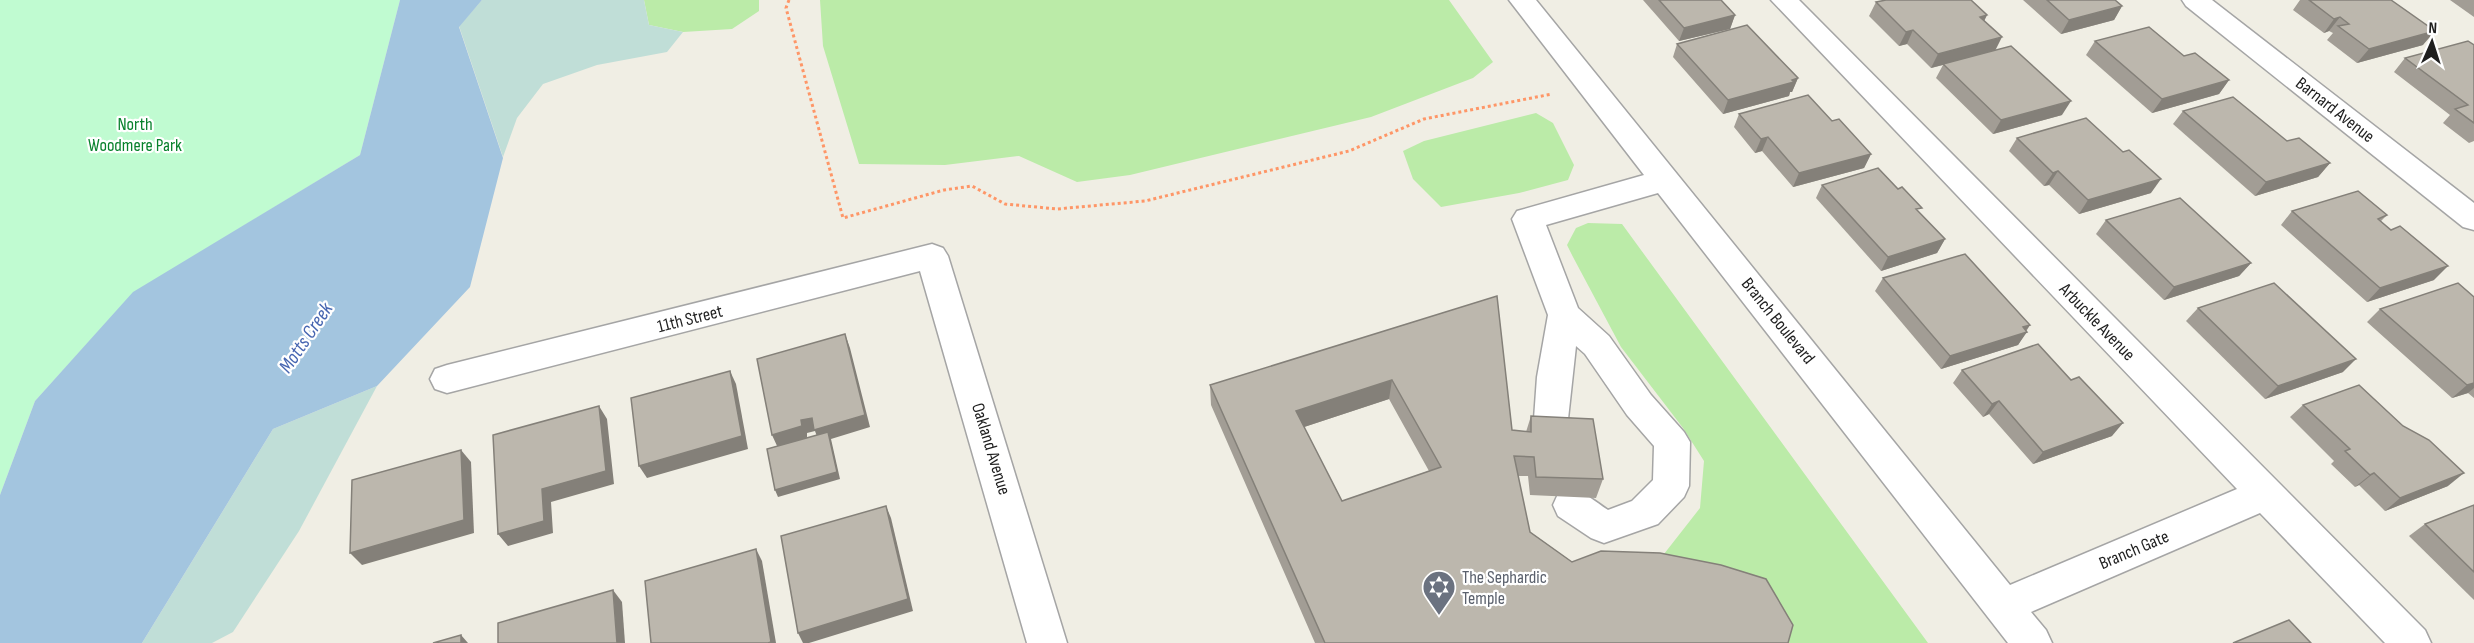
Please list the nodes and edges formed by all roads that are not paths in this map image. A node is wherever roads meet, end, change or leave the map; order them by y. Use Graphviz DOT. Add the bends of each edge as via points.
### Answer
graph roads {
  1 [pos="1522,0"];
  2 [pos="1784,0"];
  3 [pos="2195,0"];
  4 [pos="1665,180"];
  5 [pos="2474,219"];
  6 [pos="932,256"];
  7 [pos="1564,315"];
  8 [pos="447,380"];
  9 [pos="1551,419"];
  10 [pos="2265,494"];
  11 [pos="1572,505"];
  12 [pos="2004,606"];
  13 [pos="1047,643"];
  14 [pos="2032,643"];
  15 [pos="2411,643"];
  1 -- 4 [label="street, Branch Boulevard"];
  2 -- 10 [label="street, Arbuckle Avenue"];
  3 -- 5 [label="street, Barnard Avenue"];
  4 -- 7 [label="street" via="1528,219"];
  4 -- 12 [label="street, Branch Boulevard"];
  6 -- 8 [label="street, 11th Street"];
  6 -- 13 [label="street, Oakland Avenue"];
  7 -- 9 [label="street"];
  7 -- 11 [label="street" via="1597,345 1639,405 1672,442 1671,486 1645,513 1604,527"];
  10 -- 12 [label="street, Branch Gate"];
  10 -- 15 [label="street, Arbuckle Avenue"];
  12 -- 14 [label="street, Branch Boulevard"];
}
